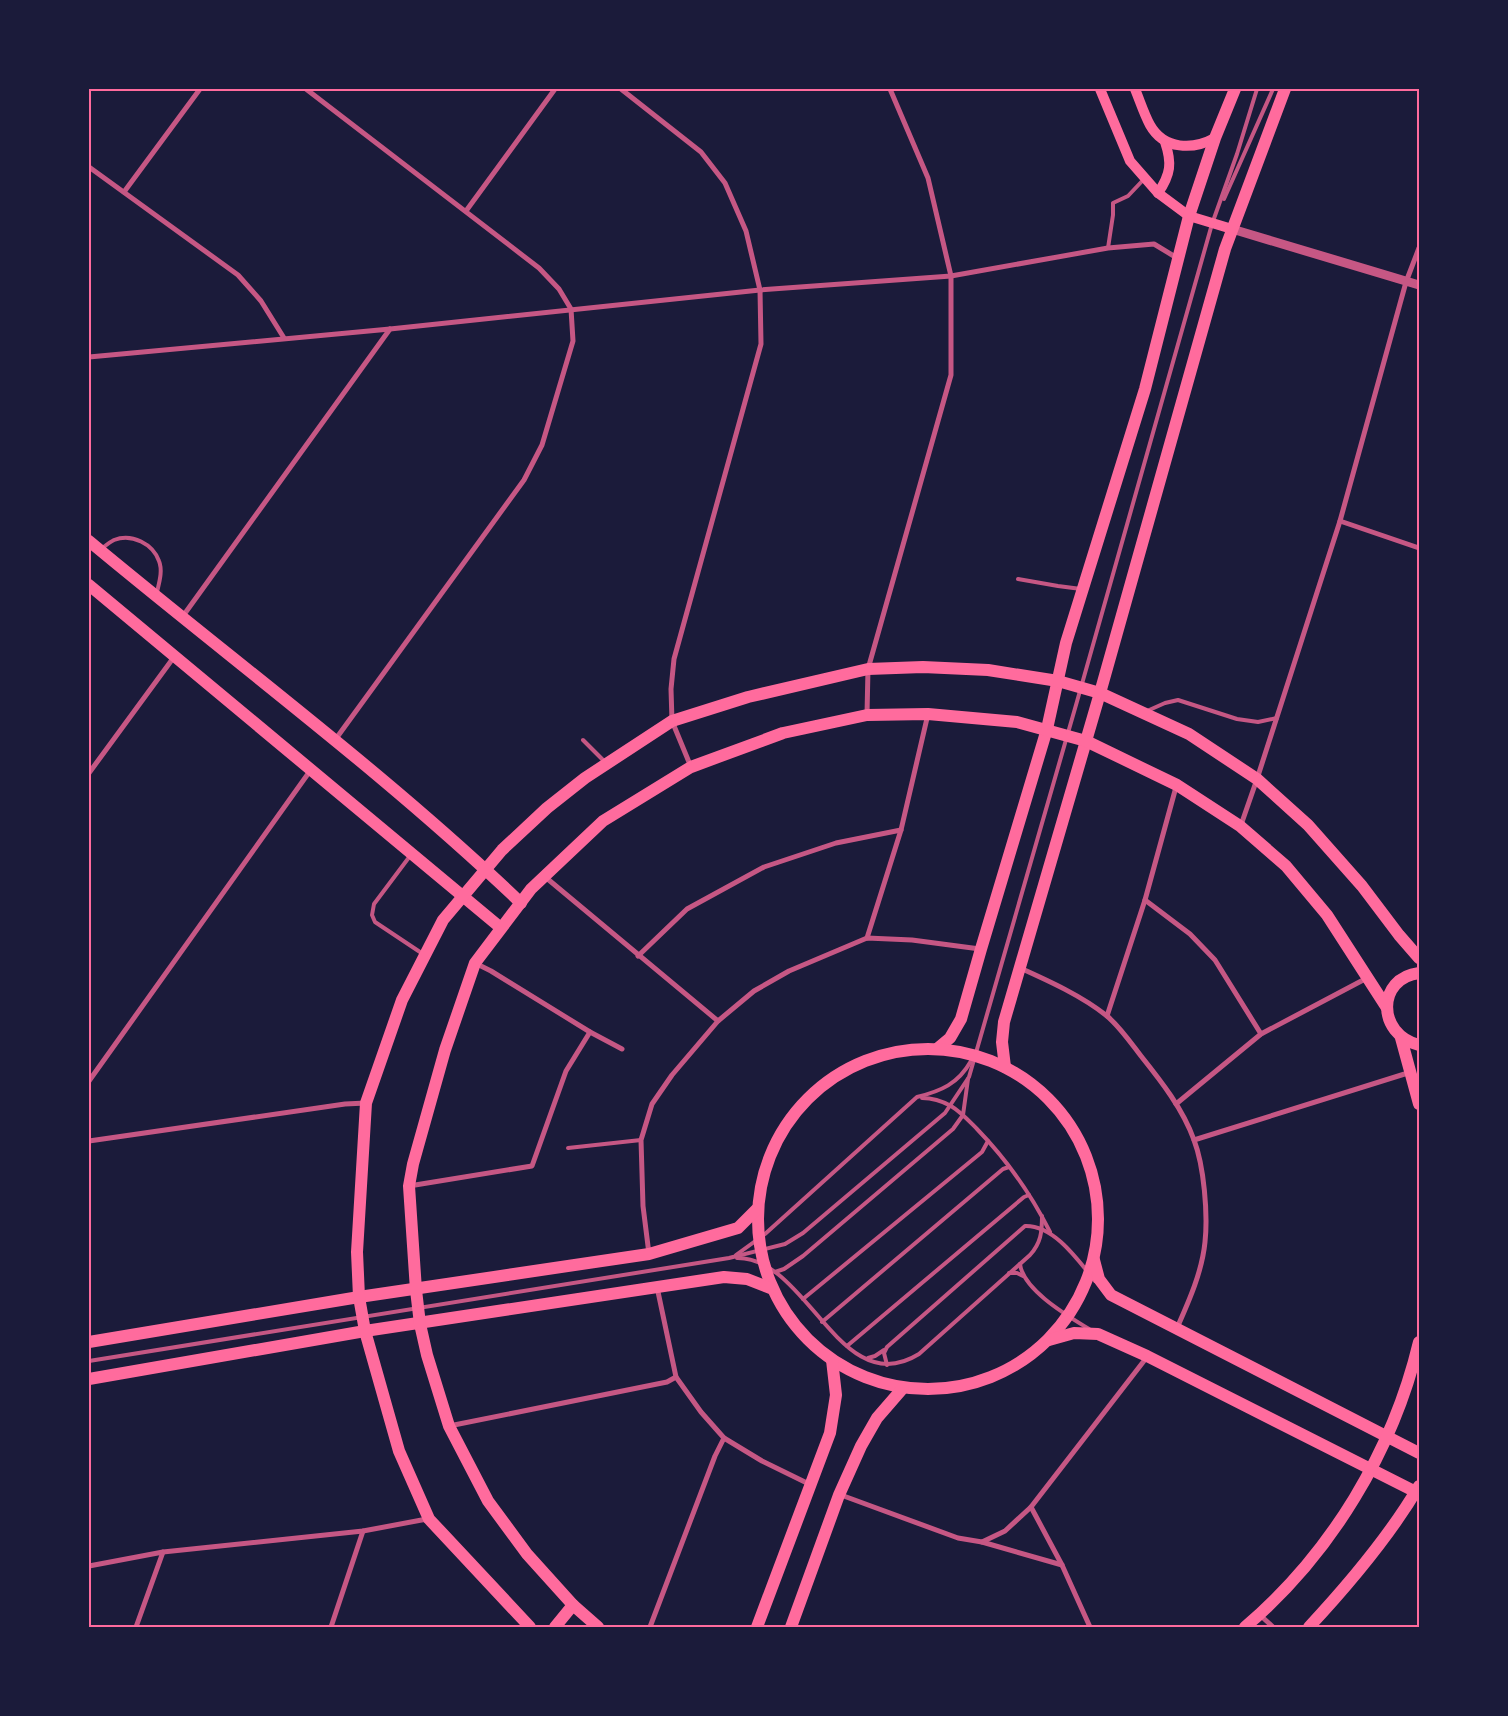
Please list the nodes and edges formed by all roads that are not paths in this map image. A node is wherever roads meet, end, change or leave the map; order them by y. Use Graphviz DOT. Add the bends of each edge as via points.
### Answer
graph roads {
  1 [pos="200,89"];
  2 [pos="306,89"];
  3 [pos="556,89"];
  4 [pos="621,89"];
  5 [pos="890,89"];
  6 [pos="1100,89"];
  7 [pos="1135,89"];
  8 [pos="1235,89"];
  9 [pos="1257,89"];
  10 [pos="1273,89"];
  11 [pos="1285,89"];
  12 [pos="1215,138"];
  13 [pos="1165,142"];
  14 [pos="89,167"];
  15 [pos="1144,178"];
  16 [pos="124,192"];
  17 [pos="1158,193"];
  18 [pos="466,211"];
  19 [pos="1189,216"];
  20 [pos="1212,224"];
  21 [pos="1232,228"];
  22 [pos="1108,248"];
  23 [pos="1419,248"];
  24 [pos="1177,258"];
  25 [pos="951,276"];
  26 [pos="1406,282"];
  27 [pos="1419,286"];
  28 [pos="760,290"];
  29 [pos="571,309"];
  30 [pos="390,329"];
  31 [pos="284,338"];
  32 [pos="89,357"];
  33 [pos="1340,521"];
  34 [pos="89,541"];
  35 [pos="1419,548"];
  36 [pos="99,550"];
  37 [pos="1018,579"];
  38 [pos="89,586"];
  39 [pos="1083,589"];
  40 [pos="156,597"];
  41 [pos="181,618"];
  42 [pos="174,657"];
  43 [pos="868,669"];
  44 [pos="1058,681"];
  45 [pos="1081,688"];
  46 [pos="1100,694"];
  47 [pos="1144,713"];
  48 [pos="928,714"];
  49 [pos="867,715"];
  50 [pos="1277,718"];
  51 [pos="672,721"];
  52 [pos="1047,729"];
  53 [pos="1067,735"];
  54 [pos="583,740"];
  55 [pos="1086,740"];
  56 [pos="335,741"];
  57 [pos="607,764"];
  58 [pos="691,768"];
  59 [pos="310,771"];
  60 [pos="89,773"];
  61 [pos="1257,779"];
  62 [pos="1177,785"];
  63 [pos="1240,826"];
  64 [pos="900,830"];
  65 [pos="412,853"];
  66 [pos="485,869"];
  67 [pos="543,876"];
  68 [pos="464,897"];
  69 [pos="1145,900"];
  70 [pos="520,903"];
  71 [pos="501,928"];
  72 [pos="867,938"];
  73 [pos="981,949"];
  74 [pos="425,955"];
  75 [pos="638,956"];
  76 [pos="1419,958"];
  77 [pos="475,963"];
  78 [pos="1020,968"];
  79 [pos="1419,972"];
  80 [pos="1368,978"];
  81 [pos="1387,1008"];
  82 [pos="1107,1016"];
  83 [pos="718,1021"];
  84 [pos="590,1032"];
  85 [pos="1261,1034"];
  86 [pos="1401,1038"];
  87 [pos="1419,1045"];
  88 [pos="938,1048"];
  89 [pos="622,1049"];
  90 [pos="974,1055"];
  91 [pos="1005,1067"];
  92 [pos="1412,1072"];
  93 [pos="969,1077"];
  94 [pos="89,1081"];
  95 [pos="917,1098"];
  96 [pos="366,1103"];
  97 [pos="1176,1104"];
  98 [pos="1419,1104"];
  99 [pos="965,1105"];
  100 [pos="950,1106"];
  101 [pos="962,1115"];
  102 [pos="969,1121"];
  103 [pos="642,1140"];
  104 [pos="1194,1140"];
  105 [pos="89,1141"];
  106 [pos="988,1141"];
  107 [pos="568,1148"];
  108 [pos="1009,1167"];
  109 [pos="409,1186"];
  110 [pos="1029,1195"];
  111 [pos="756,1209"];
  112 [pos="1042,1216"];
  113 [pos="1042,1229"];
  114 [pos="1050,1232"];
  115 [pos="760,1244"];
  116 [pos="649,1254"];
  117 [pos="729,1258"];
  118 [pos="1094,1260"];
  119 [pos="1020,1264"];
  120 [pos="770,1269"];
  121 [pos="1009,1273"];
  122 [pos="1089,1274"];
  123 [pos="1025,1278"];
  124 [pos="657,1287"];
  125 [pos="770,1288"];
  126 [pos="416,1290"];
  127 [pos="1111,1295"];
  128 [pos="359,1297"];
  129 [pos="803,1299"];
  130 [pos="418,1309"];
  131 [pos="1068,1316"];
  132 [pos="362,1317"];
  133 [pos="822,1322"];
  134 [pos="420,1324"];
  135 [pos="1177,1329"];
  136 [pos="365,1331"];
  137 [pos="1098,1334"];
  138 [pos="1049,1340"];
  139 [pos="89,1342"];
  140 [pos="1419,1342"];
  141 [pos="847,1346"];
  142 [pos="887,1347"];
  143 [pos="1147,1356"];
  144 [pos="867,1358"];
  145 [pos="832,1360"];
  146 [pos="89,1361"];
  147 [pos="887,1365"];
  148 [pos="676,1377"];
  149 [pos="89,1379"];
  150 [pos="903,1388"];
  151 [pos="450,1426"];
  152 [pos="1388,1437"];
  153 [pos="724,1438"];
  154 [pos="1419,1453"];
  155 [pos="1371,1470"];
  156 [pos="810,1484"];
  157 [pos="1418,1491"];
  158 [pos="839,1495"];
  159 [pos="1031,1507"];
  160 [pos="429,1519"];
  161 [pos="363,1530"];
  162 [pos="982,1542"];
  163 [pos="163,1552"];
  164 [pos="1062,1565"];
  165 [pos="89,1566"];
  166 [pos="573,1605"];
  167 [pos="1260,1615"];
  168 [pos="136,1627"];
  169 [pos="331,1627"];
  170 [pos="530,1627"];
  171 [pos="555,1627"];
  172 [pos="598,1627"];
  173 [pos="650,1627"];
  174 [pos="757,1627"];
  175 [pos="791,1627"];
  176 [pos="1090,1627"];
  177 [pos="1245,1627"];
  178 [pos="1274,1627"];
  179 [pos="1309,1627"];
  1 -- 16 [label="street"];
  2 -- 18 [label="street"];
  3 -- 18 [label="street"];
  4 -- 28 [label="street" via="701,152 725,183 746,231"];
  5 -- 25 [label="street" via="928,178"];
  6 -- 15 [label="main road" via="1130,161"];
  7 -- 13 [label="main road" via="1151,127"];
  8 -- 12 [label="main road"];
  9 -- 20 [label="lane"];
  10 -- 20 [label="lane"];
  11 -- 21 [label="main road"];
  12 -- 13 [label="main road" via="1203,145 1184,148"];
  12 -- 19 [label="main road"];
  13 -- 17 [label="main road" via="1170,169"];
  14 -- 16 [label="street"];
  15 -- 17 [label="main road"];
  15 -- 22 [label="lane" via="1128,196 1113,203"];
  16 -- 31 [label="street" via="238,275 261,301"];
  17 -- 19 [label="main road"];
  18 -- 29 [label="street" via="539,268 560,289"];
  19 -- 20 [label="main road"];
  19 -- 24 [label="main road"];
  20 -- 21 [label="main road"];
  20 -- 45 [label="lane"];
  21 -- 26 [label="street"];
  21 -- 46 [label="main road"];
  22 -- 24 [label="street" via="1154,244"];
  22 -- 25 [label="street"];
  23 -- 26 [label="street"];
  24 -- 39 [label="main road" via="1145,389"];
  25 -- 28 [label="street"];
  25 -- 43 [label="street" via="951,375"];
  26 -- 27 [label="street"];
  26 -- 33 [label="street"];
  28 -- 29 [label="street"];
  28 -- 51 [label="street" via="760,344 674,659"];
  29 -- 30 [label="street"];
  29 -- 56 [label="street" via="573,341 542,445 524,480"];
  30 -- 31 [label="street"];
  30 -- 41 [label="street"];
  31 -- 32 [label="street"];
  33 -- 35 [label="street"];
  33 -- 50 [label="street"];
  34 -- 36 [label="main road"];
  36 -- 40 [label="main road"];
  36 -- 40 [label="lane" via="115,540 132,538 151,548 160,562"];
  37 -- 39 [label="lane"];
  38 -- 42 [label="main road"];
  39 -- 44 [label="main road"];
  40 -- 41 [label="main road"];
  41 -- 56 [label="main road"];
  42 -- 59 [label="main road"];
  42 -- 60 [label="street"];
  43 -- 44 [label="main road" via="988,670"];
  43 -- 49 [label="street"];
  43 -- 51 [label="main road" via="748,697"];
  44 -- 45 [label="main road"];
  44 -- 52 [label="main road"];
  45 -- 46 [label="main road"];
  45 -- 53 [label="lane"];
  46 -- 47 [label="main road"];
  46 -- 55 [label="main road"];
  47 -- 50 [label="lane" via="1178,700 1237,719 1258,722"];
  47 -- 61 [label="main road" via="1189,734"];
  48 -- 49 [label="main road"];
  48 -- 52 [label="main road" via="1017,722"];
  48 -- 64 [label="street"];
  49 -- 58 [label="main road" via="783,733"];
  50 -- 61 [label="street"];
  51 -- 57 [label="main road"];
  51 -- 58 [label="street"];
  52 -- 53 [label="main road"];
  52 -- 73 [label="main road"];
  53 -- 55 [label="main road"];
  53 -- 90 [label="lane"];
  54 -- 57 [label="lane"];
  55 -- 62 [label="main road"];
  55 -- 78 [label="main road"];
  56 -- 66 [label="main road"];
  57 -- 66 [label="main road" via="547,808"];
  58 -- 67 [label="main road" via="603,821"];
  59 -- 65 [label="main road"];
  59 -- 94 [label="street"];
  61 -- 63 [label="street"];
  61 -- 76 [label="main road" via="1308,825"];
  62 -- 63 [label="main road"];
  62 -- 69 [label="street"];
  63 -- 80 [label="main road" via="1286,866 1322,908"];
  64 -- 72 [label="street"];
  64 -- 75 [label="street" via="836,843 764,867 687,909"];
  65 -- 68 [label="main road"];
  65 -- 74 [label="lane" via="374,904 372,915 375,922"];
  66 -- 68 [label="main road"];
  66 -- 70 [label="main road"];
  67 -- 70 [label="main road"];
  67 -- 75 [label="street"];
  68 -- 71 [label="main road"];
  68 -- 74 [label="main road" via="443,920"];
  69 -- 82 [label="street"];
  69 -- 85 [label="street" via="1190,934 1214,960"];
  70 -- 71 [label="main road"];
  71 -- 77 [label="main road"];
  72 -- 73 [label="street"];
  72 -- 83 [label="street" via="788,971 754,992"];
  73 -- 88 [label="main road" via="961,1019 950,1038"];
  74 -- 96 [label="main road" via="402,1000"];
  75 -- 83 [label="street"];
  77 -- 84 [label="street"];
  77 -- 109 [label="main road" via="445,1050"];
  78 -- 82 [label="street" via="1060,986"];
  78 -- 91 [label="main road" via="1004,1022"];
  79 -- 81 [label="main road" via="1399,981 1388,998"];
  80 -- 81 [label="main road"];
  80 -- 85 [label="street"];
  81 -- 86 [label="main road" via="1391,1024"];
  82 -- 97 [label="street" via="1151,1068"];
  83 -- 103 [label="street" via="652,1104"];
  84 -- 89 [label="street"];
  84 -- 109 [label="street" via="566,1071 532,1166"];
  85 -- 97 [label="street"];
  86 -- 87 [label="main road"];
  86 -- 92 [label="main road"];
  88 -- 90 [label="main road"];
  88 -- 111 [label="main road" via="882,1054 831,1077 790,1116 765,1165"];
  90 -- 91 [label="main road"];
  90 -- 93 [label="lane"];
  90 -- 95 [label="lane" via="962,1074 945,1088"];
  91 -- 118 [label="main road" via="1051,1101 1083,1148 1098,1204"];
  92 -- 98 [label="main road"];
  92 -- 104 [label="street"];
  93 -- 99 [label="lane"];
  93 -- 100 [label="lane"];
  95 -- 100 [label="lane" via="931,1098"];
  95 -- 115 [label="lane"];
  96 -- 105 [label="street"];
  96 -- 128 [label="main road" via="357,1252"];
  97 -- 104 [label="street"];
  99 -- 101 [label="lane"];
  99 -- 102 [label="lane"];
  100 -- 101 [label="lane"];
  100 -- 115 [label="lane" via="803,1233 785,1244"];
  101 -- 102 [label="lane"];
  101 -- 120 [label="lane" via="952,1129 803,1256 784,1268"];
  102 -- 106 [label="lane"];
  103 -- 107 [label="lane"];
  103 -- 116 [label="street" via="643,1206"];
  104 -- 135 [label="street" via="1202,1172 1205,1241 1191,1297"];
  106 -- 108 [label="lane"];
  106 -- 129 [label="lane" via="982,1152"];
  108 -- 110 [label="lane"];
  108 -- 133 [label="lane"];
  109 -- 126 [label="main road"];
  110 -- 112 [label="lane"];
  110 -- 141 [label="lane"];
  111 -- 115 [label="main road"];
  111 -- 116 [label="main road" via="738,1228"];
  112 -- 113 [label="lane"];
  112 -- 114 [label="lane"];
  113 -- 114 [label="lane"];
  113 -- 119 [label="lane" via="1038,1246"];
  113 -- 142 [label="lane" via="1025,1226"];
  114 -- 122 [label="lane"];
  115 -- 117 [label="lane"];
  115 -- 117 [label="lane"];
  115 -- 120 [label="main road"];
  116 -- 126 [label="main road"];
  117 -- 120 [label="lane" via="745,1258"];
  117 -- 130 [label="lane"];
  118 -- 122 [label="main road"];
  118 -- 127 [label="main road" via="1100,1279"];
  119 -- 121 [label="lane"];
  119 -- 123 [label="lane"];
  120 -- 125 [label="main road"];
  120 -- 129 [label="lane"];
  121 -- 123 [label="lane"];
  121 -- 147 [label="lane" via="919,1354"];
  122 -- 127 [label="lane"];
  122 -- 131 [label="main road" via="1078,1305"];
  123 -- 131 [label="lane"];
  124 -- 125 [label="main road" via="724,1277 747,1279"];
  124 -- 134 [label="main road"];
  124 -- 148 [label="street"];
  125 -- 145 [label="main road" via="797,1328"];
  126 -- 128 [label="main road"];
  126 -- 130 [label="main road"];
  127 -- 135 [label="main road"];
  128 -- 132 [label="main road"];
  128 -- 139 [label="main road"];
  129 -- 133 [label="lane"];
  130 -- 132 [label="lane"];
  130 -- 134 [label="main road"];
  131 -- 137 [label="lane"];
  131 -- 138 [label="main road"];
  132 -- 136 [label="main road"];
  132 -- 146 [label="lane"];
  133 -- 141 [label="lane"];
  134 -- 136 [label="main road"];
  134 -- 151 [label="main road"];
  135 -- 152 [label="main road"];
  136 -- 149 [label="main road"];
  136 -- 160 [label="main road" via="400,1450"];
  137 -- 138 [label="main road" via="1074,1333"];
  137 -- 143 [label="main road"];
  138 -- 150 [label="main road" via="1011,1369 965,1386"];
  140 -- 152 [label="main road"];
  141 -- 144 [label="lane"];
  142 -- 144 [label="lane"];
  142 -- 147 [label="lane" via="884,1352"];
  143 -- 155 [label="main road"];
  143 -- 159 [label="street"];
  144 -- 147 [label="lane"];
  145 -- 150 [label="main road" via="868,1379"];
  145 -- 156 [label="main road" via="836,1395 830,1433"];
  148 -- 151 [label="street" via="667,1382"];
  148 -- 153 [label="street"];
  150 -- 158 [label="main road" via="877,1418"];
  151 -- 166 [label="main road" via="488,1500 527,1554"];
  152 -- 154 [label="main road"];
  152 -- 155 [label="main road"];
  153 -- 156 [label="street" via="762,1462"];
  153 -- 173 [label="street"];
  155 -- 157 [label="main road"];
  155 -- 167 [label="main road" via="1330,1535"];
  156 -- 174 [label="main road"];
  157 -- 179 [label="main road" via="1363,1565"];
  158 -- 162 [label="street" via="958,1538"];
  158 -- 175 [label="main road"];
  159 -- 162 [label="street" via="1005,1531"];
  159 -- 164 [label="street"];
  160 -- 161 [label="street"];
  160 -- 170 [label="main road"];
  161 -- 163 [label="street"];
  161 -- 169 [label="street"];
  162 -- 164 [label="street"];
  163 -- 165 [label="street"];
  163 -- 168 [label="street"];
  164 -- 176 [label="street"];
  166 -- 171 [label="main road"];
  166 -- 172 [label="main road"];
  167 -- 177 [label="main road"];
  167 -- 178 [label="street"];
}
